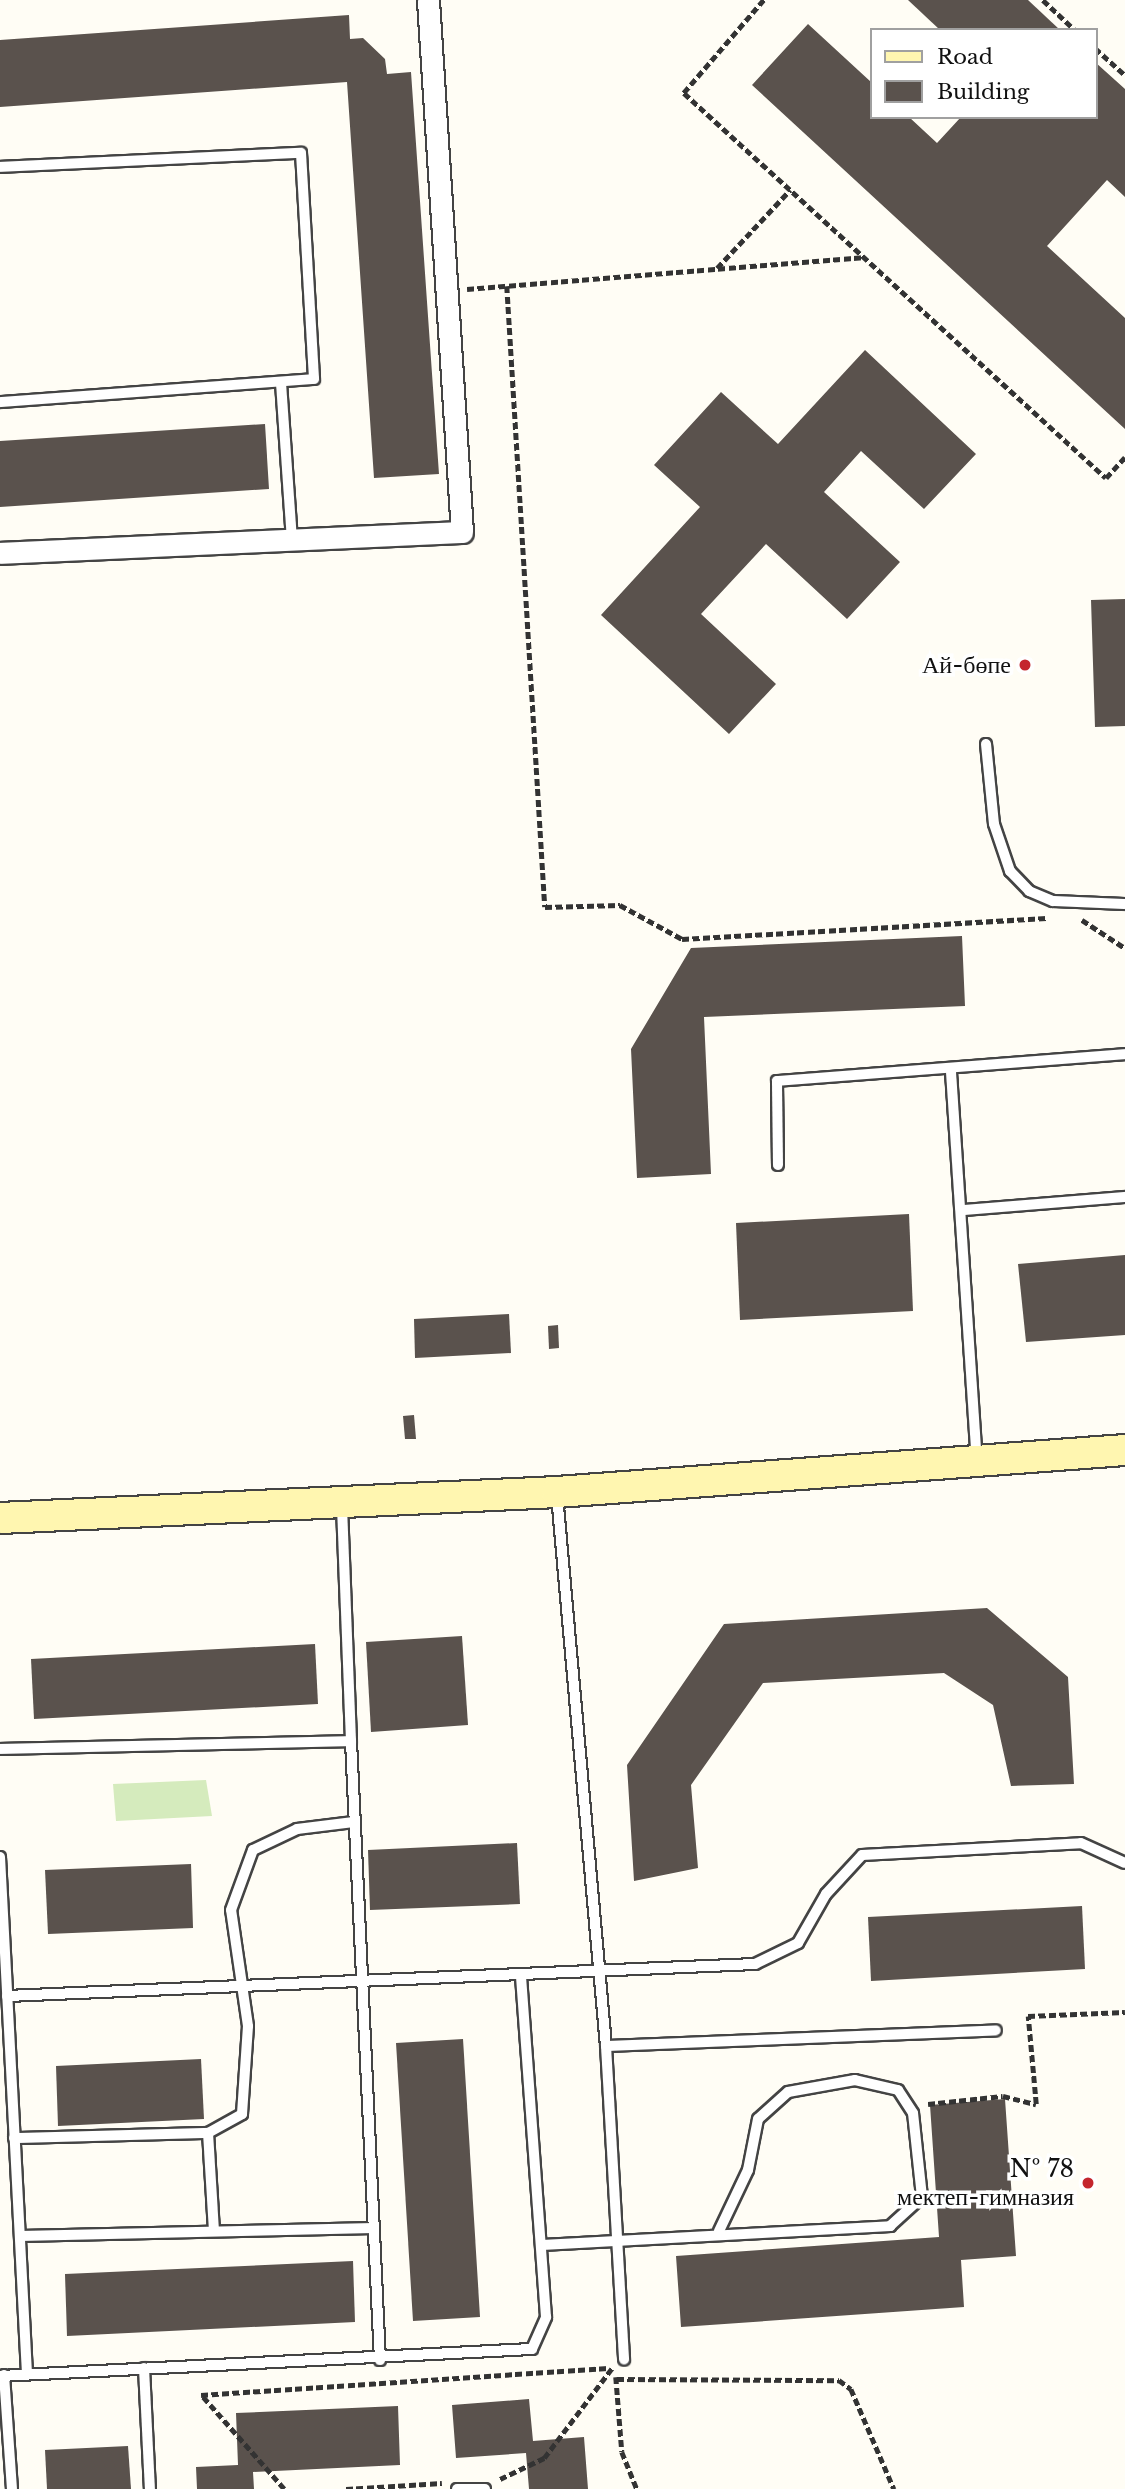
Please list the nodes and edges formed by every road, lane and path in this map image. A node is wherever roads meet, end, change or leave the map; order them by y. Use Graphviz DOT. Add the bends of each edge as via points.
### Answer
graph roads {
  1 [pos="428,0"];
  2 [pos="764,0"];
  3 [pos="1043,0"];
  4 [pos="1073,28"];
  5 [pos="1097,50"];
  6 [pos="1125,75"];
  7 [pos="0,167"];
  8 [pos="790,190"];
  9 [pos="863,257"];
  10 [pos="716,269"];
  11 [pos="507,286"];
  12 [pos="449,290"];
  13 [pos="281,383"];
  14 [pos="0,402"];
  15 [pos="1125,457"];
  16 [pos="292,540"];
  17 [pos="0,553"];
  18 [pos="986,744"];
  19 [pos="1125,904"];
  20 [pos="1076,916"];
  21 [pos="1063,917"];
  22 [pos="1125,948"];
  23 [pos="1125,1054"];
  24 [pos="951,1072"];
  25 [pos="778,1165"];
  26 [pos="1125,1197"];
  27 [pos="963,1209"];
  28 [pos="1125,1450"];
  29 [pos="978,1459"];
  30 [pos="557,1492"];
  31 [pos="342,1497"];
  32 [pos="0,1518"];
  33 [pos="351,1741"];
  34 [pos="0,1749"];
  35 [pos="355,1822"];
  36 [pos="0,1857"];
  37 [pos="1125,1863"];
  38 [pos="3,1962"];
  39 [pos="595,1969"];
  40 [pos="521,1977"];
  41 [pos="362,1985"];
  42 [pos="243,1990"];
  43 [pos="7,1996"];
  44 [pos="1125,2012"];
  45 [pos="996,2029"];
  46 [pos="606,2046"];
  47 [pos="928,2112"];
  48 [pos="208,2133"];
  49 [pos="14,2138"];
  50 [pos="374,2228"];
  51 [pos="214,2231"];
  52 [pos="719,2231"];
  53 [pos="20,2236"];
  54 [pos="621,2241"];
  55 [pos="542,2245"];
  56 [pos="624,2359"];
  57 [pos="380,2360"];
  58 [pos="144,2368"];
  59 [pos="613,2368"];
  60 [pos="27,2374"];
  61 [pos="2,2376"];
  62 [pos="617,2379"];
  63 [pos="495,2480"];
  64 [pos="455,2486"];
  65 [pos="12,2489"];
  66 [pos="150,2489"];
  67 [pos="284,2489"];
  68 [pos="346,2489"];
  69 [pos="485,2489"];
  70 [pos="637,2489"];
  71 [pos="894,2489"];
  1 -- 12 [label="street"];
  2 -- 8 [label="path" via="684,93"];
  3 -- 4 [label="path"];
  5 -- 6 [label="path"];
  7 -- 13 [label="lane" via="301,153 314,379"];
  8 -- 9 [label="path"];
  8 -- 10 [label="path"];
  9 -- 10 [label="path"];
  9 -- 15 [label="path" via="1105,478"];
  10 -- 11 [label="path"];
  11 -- 12 [label="path"];
  11 -- 21 [label="path" via="545,907 620,905 682,939"];
  12 -- 16 [label="street" via="462,532"];
  13 -- 14 [label="lane"];
  13 -- 16 [label="lane"];
  16 -- 17 [label="street"];
  18 -- 19 [label="lane" via="994,824 1010,871 1030,891 1053,901"];
  20 -- 22 [label="path"];
  23 -- 24 [label="lane"];
  24 -- 25 [label="lane" via="777,1081"];
  24 -- 27 [label="lane"];
  26 -- 27 [label="lane"];
  27 -- 29 [label="lane"];
  28 -- 29 [label="street"];
  29 -- 30 [label="street"];
  30 -- 31 [label="street"];
  30 -- 39 [label="lane"];
  31 -- 32 [label="street"];
  31 -- 33 [label="lane"];
  33 -- 34 [label="lane"];
  33 -- 35 [label="lane"];
  35 -- 41 [label="lane"];
  35 -- 42 [label="lane" via="297,1829 253,1850 231,1909"];
  36 -- 38 [label="lane"];
  37 -- 39 [label="lane" via="1081,1843 862,1855 827,1894 798,1943 755,1965"];
  38 -- 43 [label="lane"];
  39 -- 40 [label="lane"];
  39 -- 46 [label="lane"];
  40 -- 41 [label="lane"];
  40 -- 55 [label="lane"];
  41 -- 42 [label="lane"];
  41 -- 50 [label="lane"];
  42 -- 43 [label="lane"];
  42 -- 48 [label="lane" via="248,2026 242,2114"];
  43 -- 49 [label="lane"];
  44 -- 47 [label="path" via="1028,2016 1035,2104 1003,2095 928,2099"];
  45 -- 46 [label="lane"];
  46 -- 54 [label="lane"];
  48 -- 49 [label="lane"];
  48 -- 51 [label="lane"];
  49 -- 53 [label="lane"];
  50 -- 51 [label="lane"];
  50 -- 57 [label="lane"];
  51 -- 53 [label="lane"];
  52 -- 52 [label="lane" via="748,2171 758,2119 788,2092 855,2080 898,2090 914,2113 922,2197 890,2226"];
  52 -- 54 [label="lane"];
  53 -- 60 [label="lane"];
  54 -- 55 [label="lane"];
  54 -- 56 [label="lane"];
  55 -- 57 [label="lane" via="546,2317 532,2349"];
  56 -- 59 [label="path"];
  57 -- 58 [label="lane"];
  58 -- 60 [label="lane"];
  58 -- 66 [label="lane"];
  59 -- 62 [label="path"];
  59 -- 63 [label="path" via="544,2458"];
  59 -- 67 [label="path" via="201,2395"];
  60 -- 61 [label="lane"];
  61 -- 65 [label="lane"];
  62 -- 70 [label="path" via="622,2452"];
  62 -- 71 [label="path" via="839,2381 851,2389"];
  64 -- 68 [label="path"];
  64 -- 69 [label="lane"];
}
